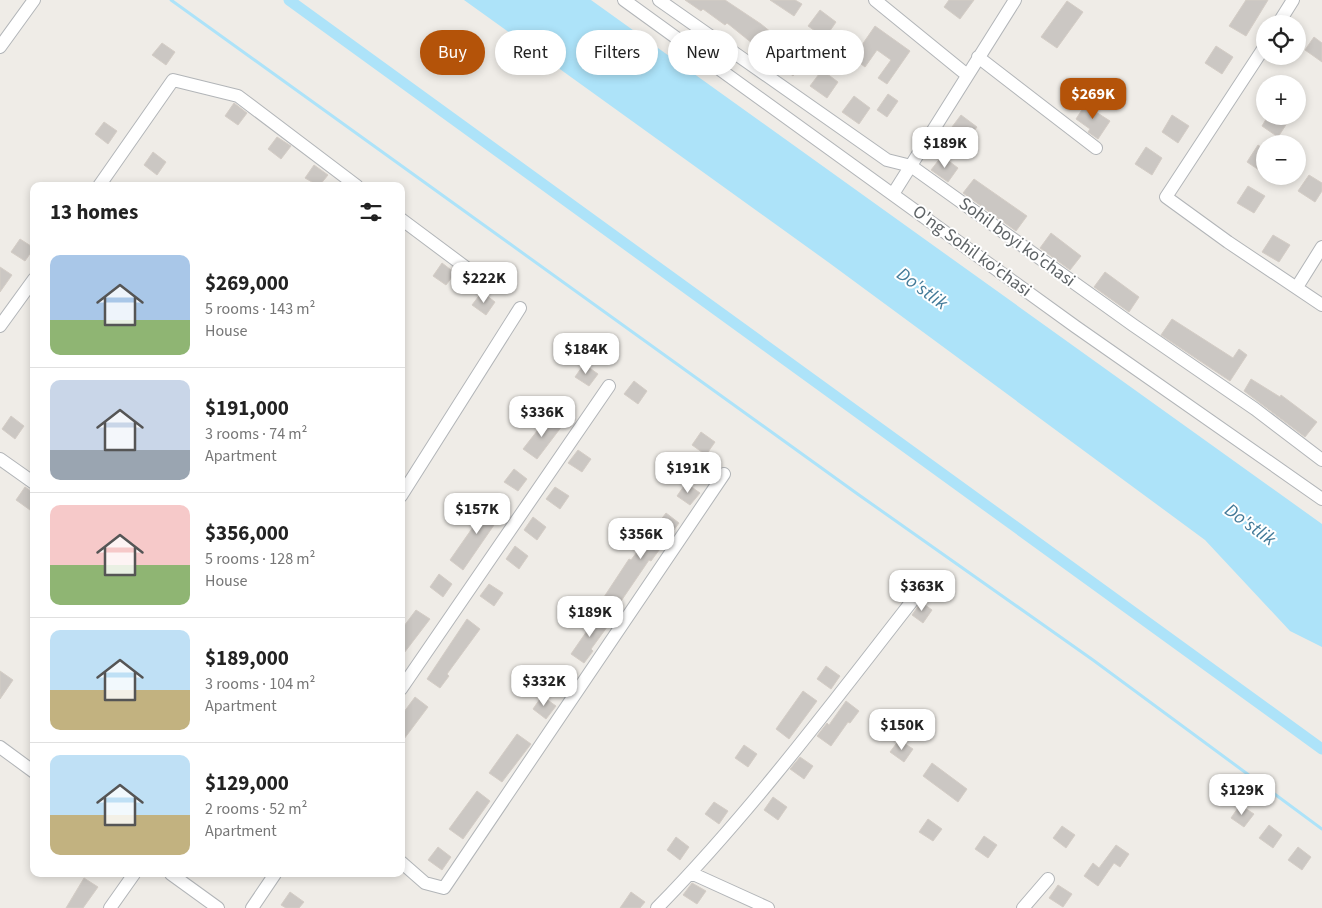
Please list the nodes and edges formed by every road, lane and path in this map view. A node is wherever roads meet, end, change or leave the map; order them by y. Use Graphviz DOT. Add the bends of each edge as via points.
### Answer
graph roads {
  1 [pos="34,0"];
  2 [pos="624,0"];
  3 [pos="659,0"];
  4 [pos="875,0"];
  5 [pos="1015,0"];
  6 [pos="1293,0"];
  7 [pos="1284,15"];
  8 [pos="0,47"];
  9 [pos="978,58"];
  10 [pos="1256,60"];
  11 [pos="968,75"];
  12 [pos="1096,148"];
  13 [pos="911,166"];
  14 [pos="102,182"];
  15 [pos="352,182"];
  16 [pos="893,194"];
  17 [pos="405,222"];
  18 [pos="1322,247"];
  19 [pos="30,285"];
  20 [pos="492,287"];
  21 [pos="1297,287"];
  22 [pos="1322,304"];
  23 [pos="520,308"];
  24 [pos="0,326"];
  25 [pos="609,386"];
  26 [pos="0,459"];
  27 [pos="1322,460"];
  28 [pos="724,474"];
  29 [pos="30,480"];
  30 [pos="405,485"];
  31 [pos="1322,499"];
  32 [pos="916,596"];
  33 [pos="405,683"];
  34 [pos="0,748"];
  35 [pos="30,769"];
  36 [pos="405,866"];
  37 [pos="691,873"];
  38 [pos="132,877"];
  39 [pos="175,877"];
  40 [pos="273,877"];
  41 [pos="1048,879"];
  42 [pos="110,908"];
  43 [pos="218,908"];
  44 [pos="252,908"];
  45 [pos="657,908"];
  46 [pos="768,908"];
  47 [pos="1023,908"];
  1 -- 8 [label="street"];
  2 -- 16 [label="street, O'ng Sohil ko'chasi"];
  3 -- 13 [label="street, Sohil boyi ko'chasi" via="887,160"];
  4 -- 11 [label="street"];
  5 -- 9 [label="street"];
  6 -- 7 [label="street"];
  9 -- 11 [label="street"];
  9 -- 12 [label="street"];
  10 -- 21 [label="street" via="1166,197"];
  11 -- 13 [label="street"];
  13 -- 16 [label="street"];
  13 -- 27 [label="street, Sohil boyi ko'chasi"];
  14 -- 15 [label="street" via="173,80 238,96"];
  16 -- 31 [label="street, O'ng Sohil ko'chasi"];
  17 -- 20 [label="street"];
  18 -- 21 [label="street"];
  19 -- 24 [label="street"];
  21 -- 22 [label="street"];
  23 -- 30 [label="street"];
  25 -- 33 [label="street"];
  26 -- 29 [label="street"];
  28 -- 36 [label="street" via="444,888 425,883"];
  32 -- 37 [label="street" via="755,801"];
  34 -- 35 [label="street"];
  37 -- 45 [label="street"];
  37 -- 46 [label="street"];
  38 -- 42 [label="street"];
  39 -- 43 [label="street"];
  40 -- 44 [label="street"];
  41 -- 47 [label="street"];
}
